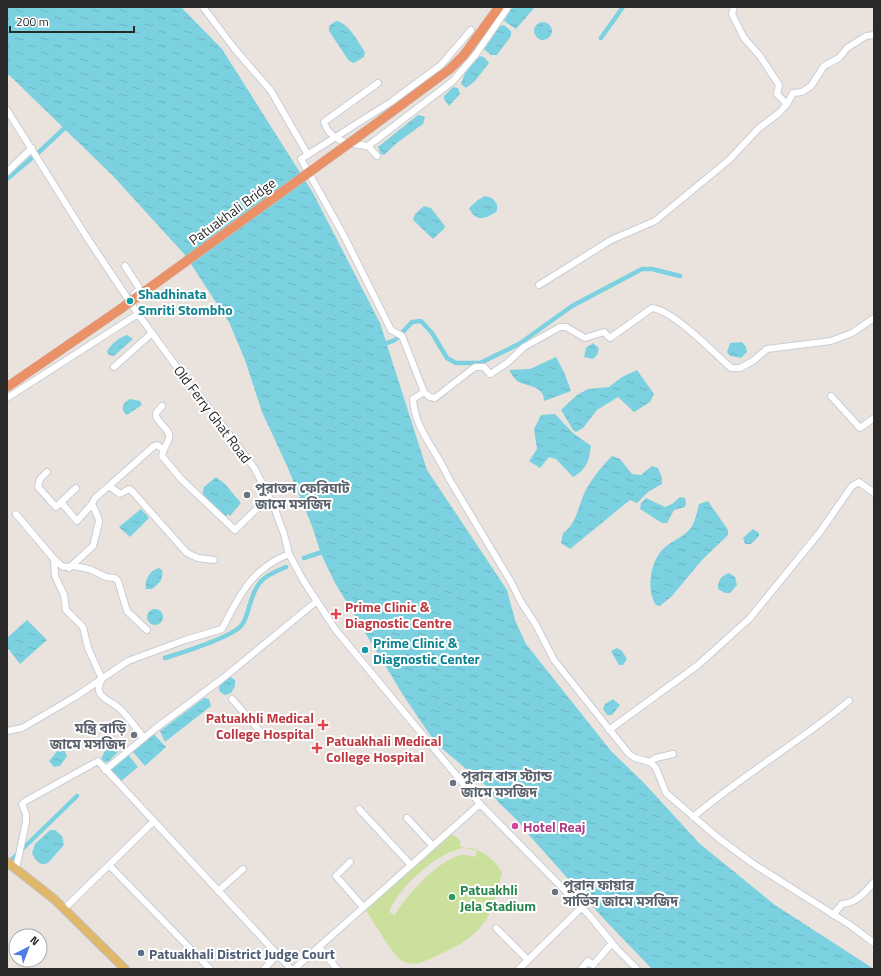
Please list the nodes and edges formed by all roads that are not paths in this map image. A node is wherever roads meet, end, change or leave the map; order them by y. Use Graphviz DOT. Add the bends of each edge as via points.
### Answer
graph roads {
  1 [pos="203,7"];
  2 [pos="499,7"];
  3 [pos="508,7"];
  4 [pos="734,7"];
  5 [pos="471,30"];
  6 [pos="874,35"];
  7 [pos="378,83"];
  8 [pos="787,104"];
  9 [pos="7,110"];
  10 [pos="334,138"];
  11 [pos="368,146"];
  12 [pos="32,148"];
  13 [pos="308,155"];
  14 [pos="377,156"];
  15 [pos="7,172"];
  16 [pos="125,266"];
  17 [pos="539,285"];
  18 [pos="128,299"];
  19 [pos="138,314"];
  20 [pos="874,318"];
  21 [pos="152,333"];
  22 [pos="114,367"];
  23 [pos="7,387"];
  24 [pos="424,392"];
  25 [pos="831,396"];
  26 [pos="7,398"];
  27 [pos="162,406"];
  28 [pos="874,418"];
  29 [pos="163,449"];
  30 [pos="47,472"];
  31 [pos="109,486"];
  32 [pos="76,488"];
  33 [pos="874,494"];
  34 [pos="269,497"];
  35 [pos="61,502"];
  36 [pos="92,504"];
  37 [pos="16,514"];
  38 [pos="289,554"];
  39 [pos="54,559"];
  40 [pos="214,560"];
  41 [pos="69,568"];
  42 [pos="317,601"];
  43 [pos="147,630"];
  44 [pos="102,678"];
  45 [pos="232,699"];
  46 [pos="849,701"];
  47 [pos="609,730"];
  48 [pos="7,731"];
  49 [pos="144,738"];
  50 [pos="266,738"];
  51 [pos="673,754"];
  52 [pos="650,762"];
  53 [pos="105,770"];
  54 [pos="480,804"];
  55 [pos="358,809"];
  56 [pos="693,817"];
  57 [pos="406,818"];
  58 [pos="154,821"];
  59 [pos="433,846"];
  60 [pos="350,862"];
  61 [pos="109,865"];
  62 [pos="411,865"];
  63 [pos="12,866"];
  64 [pos="243,869"];
  65 [pos="874,882"];
  66 [pos="218,891"];
  67 [pos="363,907"];
  68 [pos="582,907"];
  69 [pos="64,909"];
  70 [pos="833,915"];
  71 [pos="496,928"];
  72 [pos="612,943"];
  73 [pos="874,943"];
  74 [pos="319,947"];
  75 [pos="277,956"];
  76 [pos="528,960"];
  77 [pos="633,968"];
  78 [pos="125,969"];
  79 [pos="210,969"];
  80 [pos="264,969"];
  81 [pos="291,969"];
  82 [pos="294,969"];
  83 [pos="337,969"];
  84 [pos="519,969"];
  85 [pos="581,969"];
  1 -- 13 [label="street" via="271,92"];
  2 -- 23 [label="highway, Patuakhali Bridge, bridge" via="450,69 118,310"];
  3 -- 11 [label="street" via="476,54 453,81"];
  4 -- 8 [label="street" via="732,14 744,38 760,56 779,85 777,94"];
  5 -- 10 [label="street" via="441,66"];
  6 -- 8 [label="street" via="866,36 847,48 839,58 824,66 817,73 811,86 802,92 793,93"];
  7 -- 10 [label="street" via="324,122"];
  8 -- 17 [label="street" via="758,128 729,160 655,221 611,240"];
  9 -- 12 [label="street, Old Ferry Ghat Road"];
  10 -- 11 [label="street"];
  10 -- 13 [label="street"];
  11 -- 14 [label="street"];
  12 -- 15 [label="street"];
  12 -- 18 [label="street, Old Ferry Ghat Road"];
  13 -- 24 [label="street" via="301,160 344,236 391,330 402,336"];
  16 -- 18 [label="street" via="140,290"];
  18 -- 19 [label="street, Old Ferry Ghat Road"];
  19 -- 21 [label="street, Old Ferry Ghat Road"];
  19 -- 26 [label="street"];
  20 -- 24 [label="street" via="852,333 838,338 813,344 767,349 740,368 730,368 697,337 672,318 652,308 610,338 604,332 585,338 566,327 560,327 524,347 508,363 490,374 484,367 474,367 435,398"];
  21 -- 22 [label="street"];
  21 -- 34 [label="street, Old Ferry Ghat Road" via="255,469"];
  24 -- 47 [label="street" via="413,399 413,411 425,438 440,458 448,477 554,660"];
  25 -- 28 [label="street" via="860,428"];
  27 -- 29 [label="street" via="156,416 169,438"];
  29 -- 31 [label="street" via="154,446"];
  29 -- 34 [label="street" via="162,456 181,479 235,530"];
  30 -- 35 [label="street" via="40,479 38,487 56,507"];
  31 -- 36 [label="street"];
  31 -- 40 [label="street" via="120,494 132,490 187,553 198,558"];
  32 -- 35 [label="street"];
  33 -- 47 [label="street" via="859,482 852,486 820,532 750,618 698,665"];
  34 -- 38 [label="street, Old Ferry Ghat Road"];
  35 -- 36 [label="street" via="77,521"];
  36 -- 41 [label="street" via="98,517 93,546"];
  37 -- 39 [label="street"];
  38 -- 42 [label="street, Old Ferry Ghat Road"];
  38 -- 44 [label="street" via="276,559 259,571 241,591 222,629 128,661"];
  39 -- 41 [label="street" via="63,567"];
  39 -- 44 [label="street" via="55,576 64,595 66,610 83,626 88,648"];
  41 -- 43 [label="street" via="74,566 89,569 115,578 127,611"];
  42 -- 49 [label="street" via="222,679"];
  42 -- 54 [label="street, Old Ferry Ghat Road" via="359,659"];
  44 -- 48 [label="street" via="22,728"];
  44 -- 49 [label="street" via="99,686 101,694 110,704 120,709"];
  45 -- 50 [label="street"];
  46 -- 56 [label="street" via="819,726"];
  47 -- 52 [label="street" via="635,758"];
  49 -- 53 [label="street"];
  51 -- 52 [label="street"];
  52 -- 56 [label="street" via="656,768 666,793"];
  53 -- 58 [label="street"];
  53 -- 63 [label="street" via="98,761 22,804 26,822 18,857"];
  54 -- 59 [label="street"];
  54 -- 68 [label="street, Old Ferry Ghat Road"];
  55 -- 62 [label="street"];
  56 -- 70 [label="street" via="752,863"];
  57 -- 59 [label="street"];
  58 -- 61 [label="street"];
  58 -- 66 [label="street"];
  59 -- 62 [label="street"];
  60 -- 67 [label="street" via="336,876"];
  61 -- 69 [label="street"];
  61 -- 79 [label="street"];
  62 -- 67 [label="street"];
  63 -- 69 [label="main road"];
  64 -- 66 [label="street"];
  65 -- 70 [label="street" via="862,896 851,903 842,904"];
  66 -- 75 [label="street"];
  67 -- 74 [label="street"];
  68 -- 72 [label="street, Old Ferry Ghat Road"];
  68 -- 76 [label="street"];
  69 -- 78 [label="main road"];
  70 -- 73 [label="street"];
  71 -- 76 [label="street"];
  72 -- 77 [label="street, Old Ferry Ghat Road"];
  72 -- 85 [label="street" via="593,965 588,961"];
  74 -- 82 [label="street"];
  74 -- 83 [label="street"];
  75 -- 80 [label="street"];
  75 -- 81 [label="street"];
  76 -- 84 [label="street"];
}
